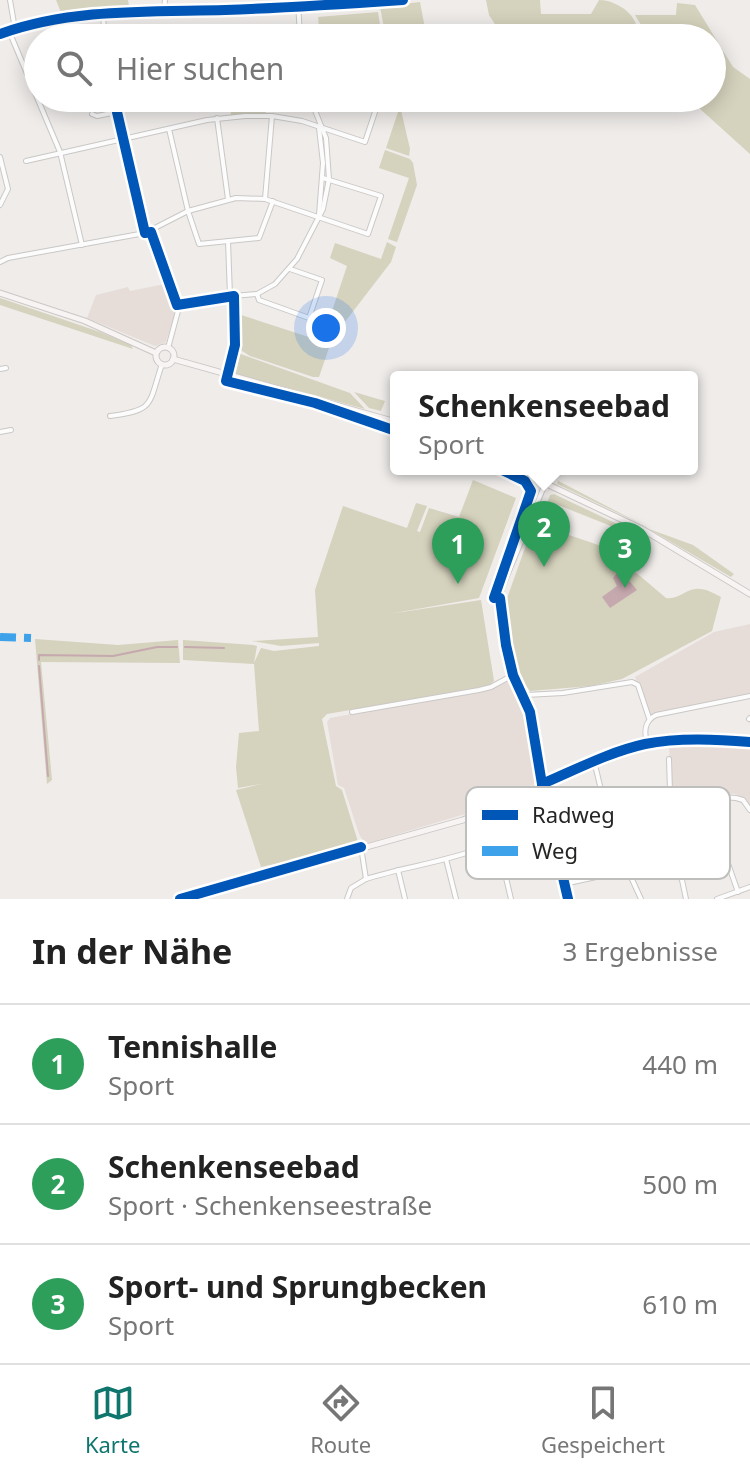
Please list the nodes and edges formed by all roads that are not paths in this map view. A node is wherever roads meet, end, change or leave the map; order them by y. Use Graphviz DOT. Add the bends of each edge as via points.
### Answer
graph roads {
  1 [pos="10,0"];
  2 [pos="165,0"];
  3 [pos="403,0"];
  4 [pos="299,3"];
  5 [pos="164,11"];
  6 [pos="102,13"];
  7 [pos="34,24"];
  8 [pos="104,24"];
  9 [pos="300,24"];
  10 [pos="24,27"];
  11 [pos="12,30"];
  12 [pos="0,34"];
  13 [pos="24,60"];
  14 [pos="44,112"];
  15 [pos="110,112"];
  16 [pos="117,112"];
  17 [pos="314,112"];
  18 [pos="375,112"];
  19 [pos="92,114"];
  20 [pos="272,116"];
  21 [pos="217,118"];
  22 [pos="319,126"];
  23 [pos="169,129"];
  24 [pos="122,139"];
  25 [pos="60,152"];
  26 [pos="0,157"];
  27 [pos="26,161"];
  28 [pos="326,178"];
  29 [pos="228,199"];
  30 [pos="265,199"];
  31 [pos="273,201"];
  32 [pos="0,205"];
  33 [pos="188,211"];
  34 [pos="319,217"];
  35 [pos="148,232"];
  36 [pos="228,241"];
  37 [pos="82,245"];
  38 [pos="0,262"];
  39 [pos="290,269"];
  40 [pos="0,293"];
  41 [pos="257,294"];
  42 [pos="230,296"];
  43 [pos="177,305"];
  44 [pos="168,348"];
  45 [pos="156,353"];
  46 [pos="173,359"];
  47 [pos="162,364"];
  48 [pos="110,416"];
  49 [pos="390,420"];
  50 [pos="11,430"];
  51 [pos="0,432"];
  52 [pos="528,475"];
  53 [pos="546,483"];
  54 [pos="750,594"];
  55 [pos="513,675"];
  56 [pos="524,694"];
  57 [pos="750,696"];
  58 [pos="352,712"];
  59 [pos="649,718"];
  60 [pos="750,742"];
  61 [pos="647,744"];
  62 [pos="669,759"];
  63 [pos="596,769"];
  64 [pos="542,784"];
  65 [pos="535,787"];
  66 [pos="543,787"];
  67 [pos="600,787"];
  68 [pos="670,787"];
  69 [pos="730,797"];
  70 [pos="750,810"];
  71 [pos="466,819"];
  72 [pos="361,847"];
  73 [pos="466,852"];
  74 [pos="446,859"];
  75 [pos="730,869"];
  76 [pos="398,870"];
  77 [pos="366,879"];
  78 [pos="506,879"];
  79 [pos="563,879"];
  80 [pos="587,879"];
  81 [pos="632,879"];
  82 [pos="679,879"];
  83 [pos="564,884"];
  84 [pos="750,887"];
  85 [pos="738,892"];
  86 [pos="731,897"];
  87 [pos="180,899"];
  88 [pos="347,899"];
  89 [pos="405,899"];
  90 [pos="456,899"];
  91 [pos="511,899"];
  92 [pos="568,899"];
  93 [pos="641,899"];
  94 [pos="686,899"];
  95 [pos="717,899"];
  1 -- 11 [label="street"];
  2 -- 5 [label="street"];
  3 -- 4 [label="street"];
  4 -- 5 [label="street"];
  4 -- 9 [label="street"];
  5 -- 6 [label="street"];
  6 -- 7 [label="street"];
  6 -- 8 [label="street"];
  10 -- 11 [label="street"];
  11 -- 12 [label="street"];
  11 -- 13 [label="street"];
  14 -- 25 [label="street"];
  15 -- 19 [label="street"];
  16 -- 24 [label="street"];
  17 -- 22 [label="street"];
  18 -- 22 [label="street" via="365,142"];
  20 -- 21 [label="street"];
  20 -- 22 [label="street"];
  20 -- 30 [label="street"];
  21 -- 23 [label="street"];
  21 -- 29 [label="street"];
  22 -- 28 [label="street" via="326,138"];
  23 -- 24 [label="street"];
  23 -- 33 [label="street"];
  24 -- 25 [label="street"];
  24 -- 35 [label="street"];
  25 -- 27 [label="street"];
  25 -- 37 [label="street"];
  26 -- 32 [label="street" via="8,189"];
  28 -- 34 [label="street" via="327,196"];
  28 -- 34 [label="street" via="381,196 368,234"];
  29 -- 30 [label="street"];
  29 -- 33 [label="street"];
  30 -- 31 [label="street"];
  31 -- 34 [label="street"];
  31 -- 36 [label="street" via="259,238"];
  33 -- 35 [label="street"];
  33 -- 36 [label="street" via="199,244"];
  34 -- 39 [label="street"];
  35 -- 37 [label="street"];
  35 -- 43 [label="street"];
  36 -- 42 [label="street"];
  37 -- 38 [label="street"];
  39 -- 41 [label="street"];
  39 -- 41 [label="street" via="322,280 309,318 267,304"];
  40 -- 45 [label="main road" via="97,326"];
  41 -- 42 [label="street"];
  42 -- 43 [label="street"];
  43 -- 44 [label="street"];
  44 -- 45 [label="main road"];
  44 -- 46 [label="main road"];
  45 -- 47 [label="main road"];
  46 -- 47 [label="main road"];
  46 -- 49 [label="main road"];
  47 -- 48 [label="street" via="146,407"];
  50 -- 51 [label="street"];
  52 -- 53 [label="main road"];
  53 -- 54 [label="main road" via="642,529"];
  53 -- 55 [label="street" via="500,598"];
  55 -- 56 [label="street"];
  55 -- 58 [label="street" via="479,690"];
  56 -- 59 [label="street" via="632,682 638,685"];
  56 -- 64 [label="street"];
  57 -- 59 [label="street"];
  59 -- 61 [label="street"];
  60 -- 61 [label="main road"];
  61 -- 64 [label="main road"];
  62 -- 68 [label="street"];
  63 -- 67 [label="street"];
  64 -- 65 [label="main road"];
  64 -- 66 [label="street"];
  69 -- 70 [label="street" via="743,800"];
  71 -- 72 [label="main road"];
  72 -- 77 [label="street"];
  72 -- 87 [label="main road"];
  73 -- 74 [label="street"];
  74 -- 76 [label="street"];
  74 -- 90 [label="street"];
  75 -- 85 [label="street"];
  76 -- 77 [label="street"];
  76 -- 89 [label="street"];
  77 -- 88 [label="street" via="351,888"];
  78 -- 91 [label="street"];
  79 -- 83 [label="street"];
  80 -- 83 [label="street"];
  81 -- 93 [label="street"];
  82 -- 94 [label="street"];
  83 -- 92 [label="street"];
  84 -- 85 [label="street"];
  85 -- 86 [label="street"];
  86 -- 95 [label="street"];
}
